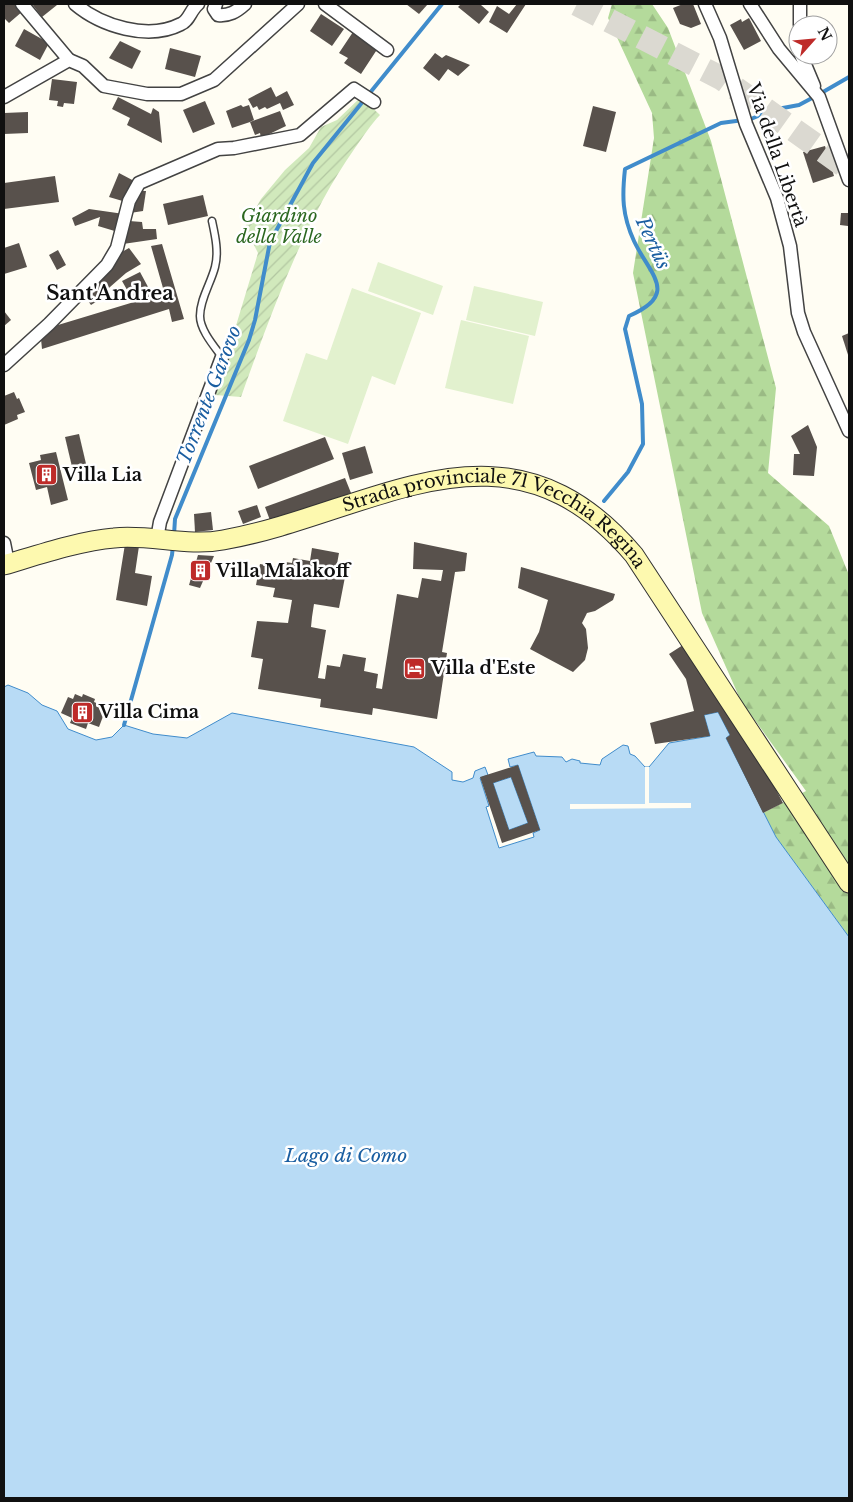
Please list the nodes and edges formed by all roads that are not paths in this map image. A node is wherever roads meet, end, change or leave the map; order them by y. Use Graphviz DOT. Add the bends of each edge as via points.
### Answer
graph roads {
  1 [pos="22,4"];
  2 [pos="75,4"];
  3 [pos="216,4"];
  4 [pos="245,4"];
  5 [pos="298,4"];
  6 [pos="325,4"];
  7 [pos="705,4"];
  8 [pos="750,4"];
  9 [pos="197,5"];
  10 [pos="387,50"];
  11 [pos="69,60"];
  12 [pos="805,65"];
  13 [pos="816,91"];
  14 [pos="4,97"];
  15 [pos="374,102"];
  16 [pos="849,180"];
  17 [pos="212,220"];
  18 [pos="222,357"];
  19 [pos="4,365"];
  20 [pos="849,431"];
  21 [pos="168,540"];
  22 [pos="4,543"];
  23 [pos="6,564"];
  24 [pos="849,883"];
  1 -- 11 [label="street"];
  2 -- 9 [label="street" via="119,28 158,30 183,24"];
  3 -- 4 [label="street" via="214,9 224,16"];
  5 -- 11 [label="street" via="214,80 181,94 148,94 104,86 83,66"];
  6 -- 10 [label="street"];
  7 -- 20 [label="street, Via della Libertà" via="720,38 744,120 777,198 790,246 798,313 804,332"];
  8 -- 13 [label="street" via="779,49 808,86"];
  11 -- 14 [label="street"];
  12 -- 13 [label="street"];
  13 -- 16 [label="street"];
  15 -- 19 [label="street" via="354,90 300,135 218,149 139,183 129,201 117,248 107,265"];
  17 -- 18 [label="lane" via="216,265 200,317 210,342"];
  18 -- 21 [label="street" via="160,522"];
  21 -- 23 [label="street, Strada provinciale 71 Vecchia Regina" via="132,537 98,540"];
  21 -- 24 [label="street, Strada provinciale 71 Vecchia Regina" via="214,542 248,536 438,478 495,476 561,495 598,520 634,555"];
  22 -- 23 [label="street"];
}
